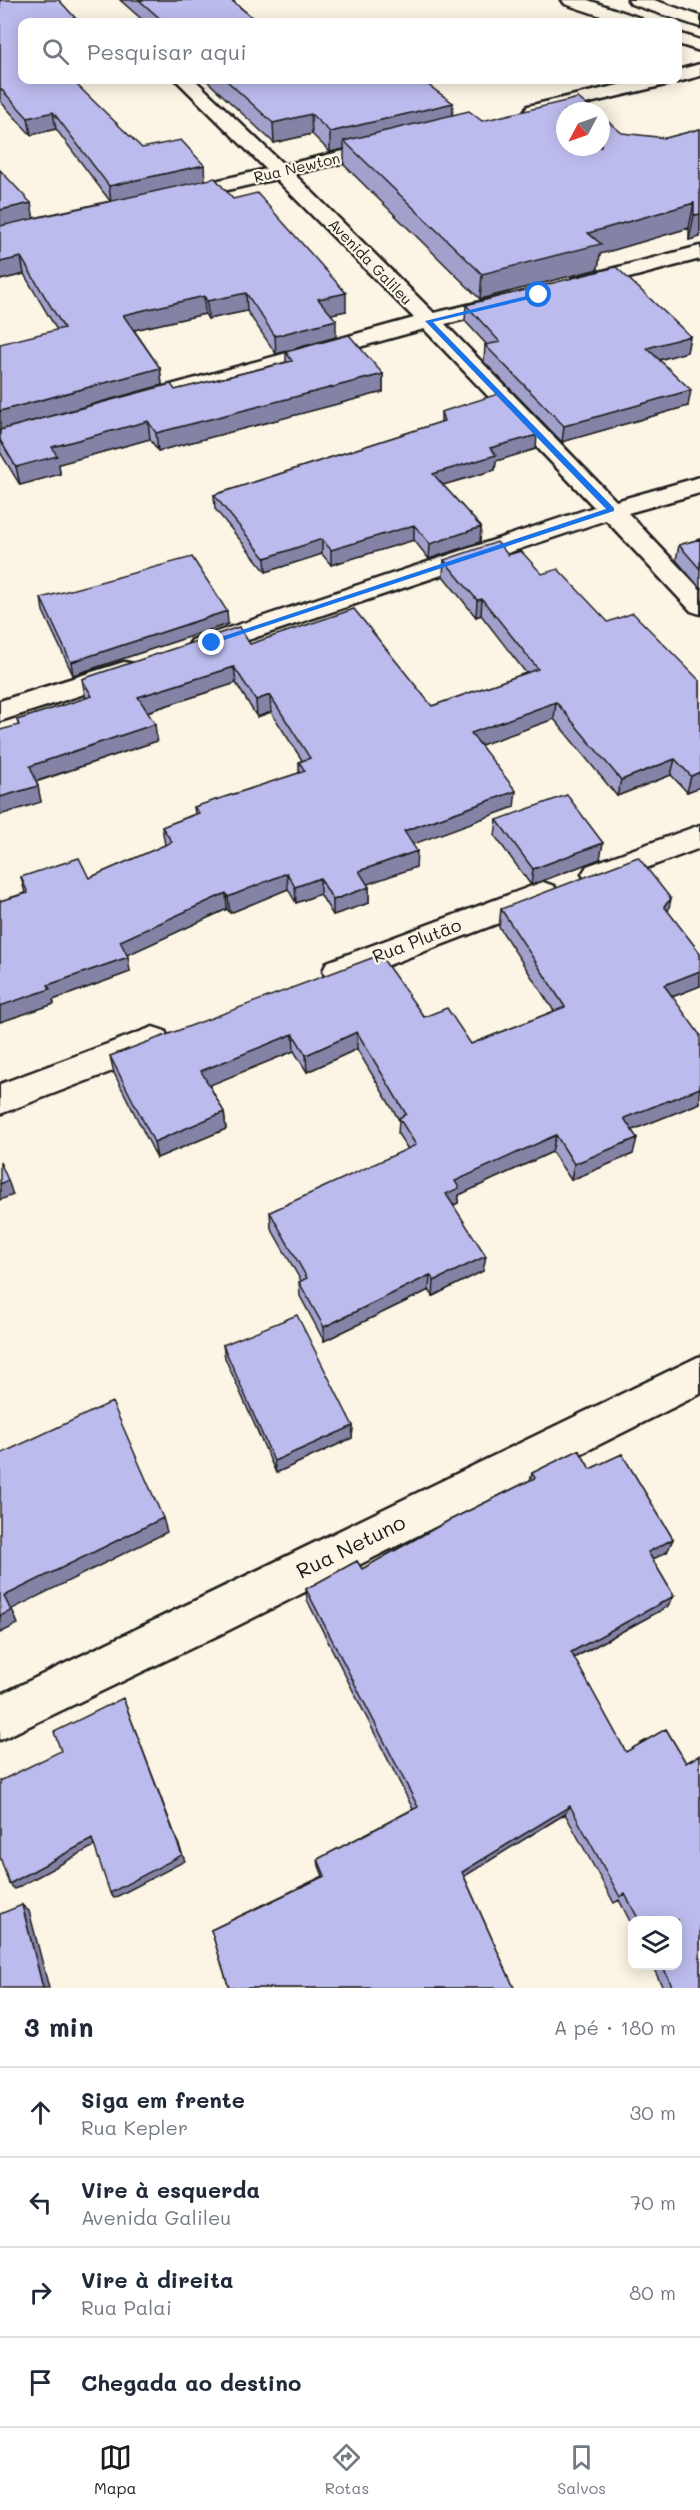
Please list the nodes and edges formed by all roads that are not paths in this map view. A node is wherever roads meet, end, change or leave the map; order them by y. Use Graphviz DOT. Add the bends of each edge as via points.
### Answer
graph roads {
  1 [pos="572,0"];
  2 [pos="637,0"];
  3 [pos="623,18"];
  4 [pos="700,22"];
  5 [pos="682,39"];
  6 [pos="700,46"];
  7 [pos="700,70"];
  8 [pos="682,75"];
  9 [pos="189,84"];
  10 [pos="646,84"];
  11 [pos="515,116"];
  12 [pos="403,143"];
  13 [pos="282,172"];
  14 [pos="158,200"];
  15 [pos="700,252"];
  16 [pos="560,289"];
  17 [pos="529,297"];
  18 [pos="428,321"];
  19 [pos="141,400"];
  20 [pos="700,485"];
  21 [pos="611,510"];
  22 [pos="700,604"];
  23 [pos="178,654"];
  24 [pos="145,665"];
  25 [pos="0,711"];
  26 [pos="700,836"];
  27 [pos="314,980"];
  28 [pos="179,1031"];
  29 [pos="0,1099"];
  30 [pos="700,1374"];
  31 [pos="0,1718"];
  1 -- 3 [label="main road"];
  2 -- 4 [label="main road"];
  5 -- 6 [label="main road"];
  7 -- 8 [label="main road"];
  9 -- 13 [label="main road, Avenida Galileu"];
  10 -- 11 [label="main road"];
  12 -- 13 [label="main road, Rua Newton"];
  13 -- 14 [label="main road, Rua Newton"];
  13 -- 18 [label="main road, Avenida Galileu"];
  15 -- 16 [label="main road"];
  17 -- 18 [label="main road"];
  18 -- 19 [label="main road"];
  18 -- 21 [label="main road, Avenida Galileu"];
  20 -- 21 [label="main road"];
  21 -- 22 [label="main road, Avenida Galileu"];
  21 -- 23 [label="main road"];
  24 -- 25 [label="main road"];
  26 -- 27 [label="main road, Rua Plutão"];
  28 -- 29 [label="main road"];
  30 -- 31 [label="main road, Rua Netuno"];
}
